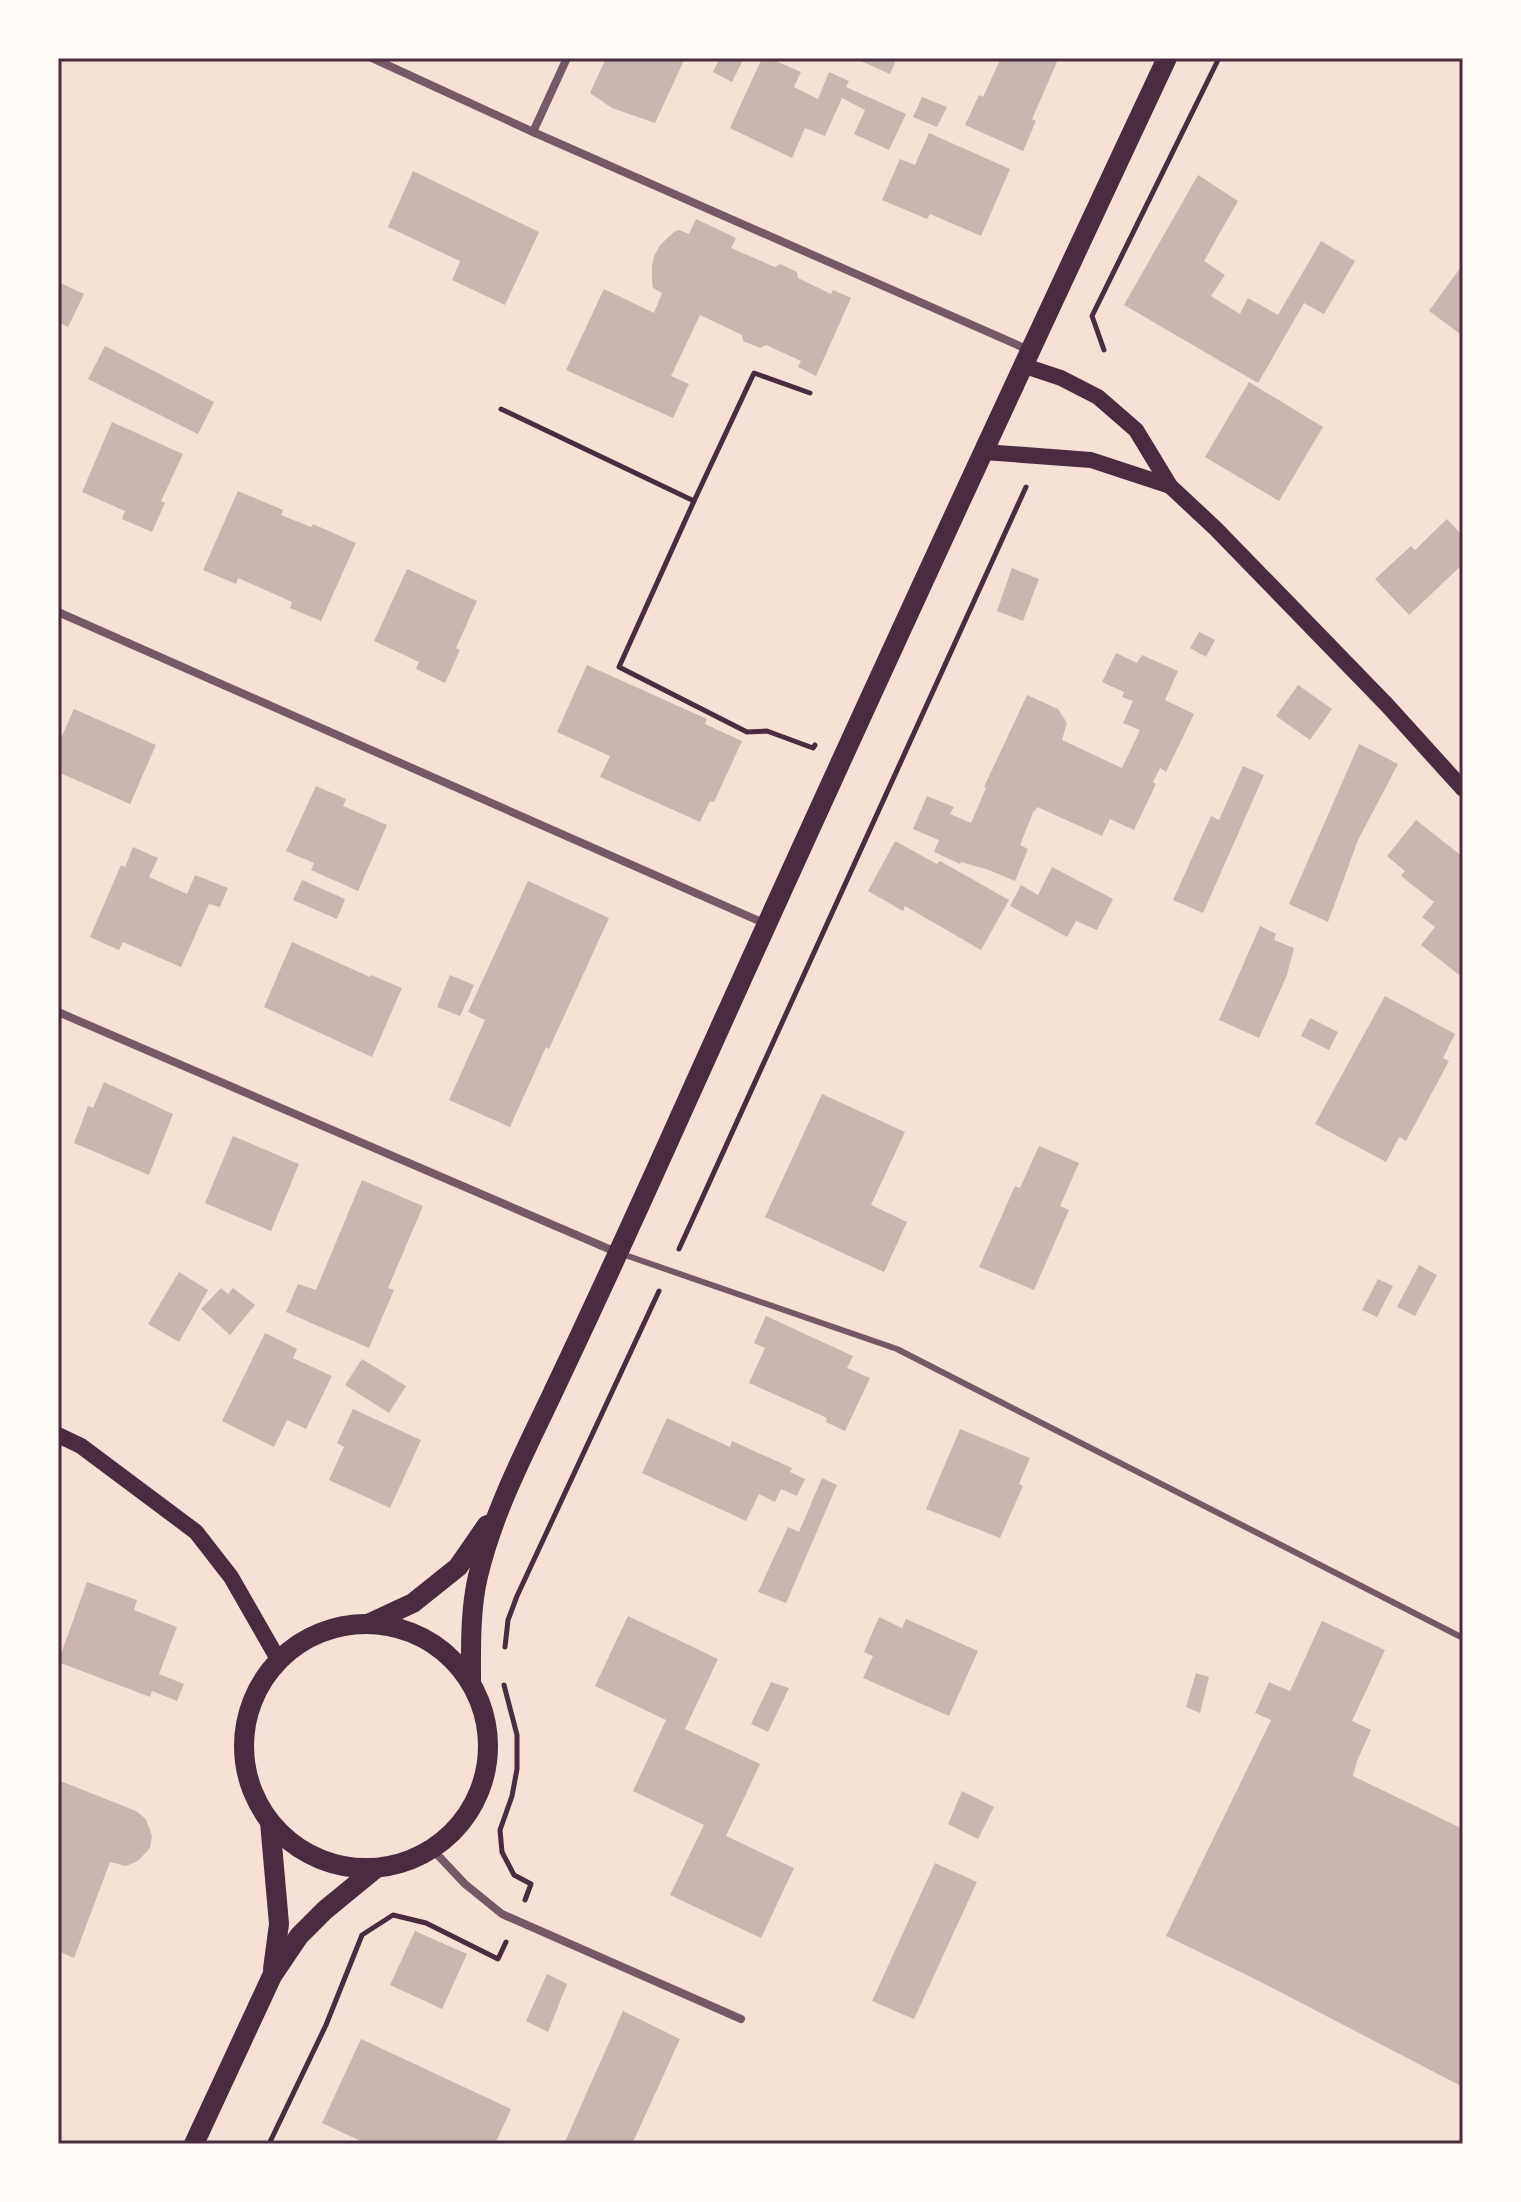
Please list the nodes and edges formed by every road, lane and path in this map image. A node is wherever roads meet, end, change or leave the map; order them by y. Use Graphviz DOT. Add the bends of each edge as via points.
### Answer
graph roads {
  1 [pos="372,58"];
  2 [pos="567,58"];
  3 [pos="1167,58"];
  4 [pos="1219,58"];
  5 [pos="533,132"];
  6 [pos="1104,350"];
  7 [pos="1026,358"];
  8 [pos="810,393"];
  9 [pos="501,409"];
  10 [pos="984,452"];
  11 [pos="1170,486"];
  12 [pos="1026,487"];
  13 [pos="694,501"];
  14 [pos="58,612"];
  15 [pos="819,735"];
  16 [pos="1463,789"];
  17 [pos="766,924"];
  18 [pos="58,1012"];
  19 [pos="619,1253"];
  20 [pos="669,1270"];
  21 [pos="58,1435"];
  22 [pos="499,1507"];
  23 [pos="517,1596"];
  24 [pos="370,1623"];
  25 [pos="1463,1638"];
  26 [pos="278,1659"];
  27 [pos="471,1682"];
  28 [pos="270,1822"];
  29 [pos="432,1849"];
  30 [pos="375,1869"];
  31 [pos="272,1976"];
  32 [pos="741,2019"];
  33 [pos="326,2025"];
  34 [pos="194,2144"];
  35 [pos="269,2144"];
  1 -- 5 [label="street"];
  2 -- 5 [label="street"];
  3 -- 7 [label="main road"];
  4 -- 6 [label="path" via="1092,316"];
  5 -- 7 [label="street"];
  7 -- 10 [label="main road"];
  7 -- 11 [label="main road" via="1098,397 1136,430"];
  8 -- 13 [label="path" via="754,373"];
  9 -- 13 [label="path"];
  10 -- 11 [label="main road" via="1091,460"];
  10 -- 17 [label="main road"];
  11 -- 16 [label="main road"];
  12 -- 20 [label="path"];
  13 -- 15 [label="path" via="619,667 747,732 767,731 813,748"];
  14 -- 17 [label="street"];
  17 -- 19 [label="main road"];
  18 -- 19 [label="street"];
  19 -- 20 [label="lane"];
  19 -- 22 [label="main road"];
  20 -- 23 [label="path"];
  20 -- 25 [label="lane" via="897,1349"];
  21 -- 26 [label="main road" via="81,1446 196,1532 231,1577"];
  22 -- 24 [label="main road" via="458,1567 413,1603"];
  22 -- 27 [label="main road" via="478,1577"];
  24 -- 26 [label="main road" via="306,1638"];
  24 -- 27 [label="main road" via="394,1626 434,1644"];
  26 -- 28 [label="main road" via="245,1725 246,1777"];
  27 -- 29 [label="main road" via="489,1739 485,1779 465,1820"];
  28 -- 30 [label="main road" via="305,1853 339,1866"];
  28 -- 31 [label="main road" via="279,1924"];
  29 -- 30 [label="main road"];
  29 -- 32 [label="street" via="502,1914"];
  30 -- 31 [label="main road" via="299,1936"];
  31 -- 34 [label="main road"];
  33 -- 35 [label="path"];
}
